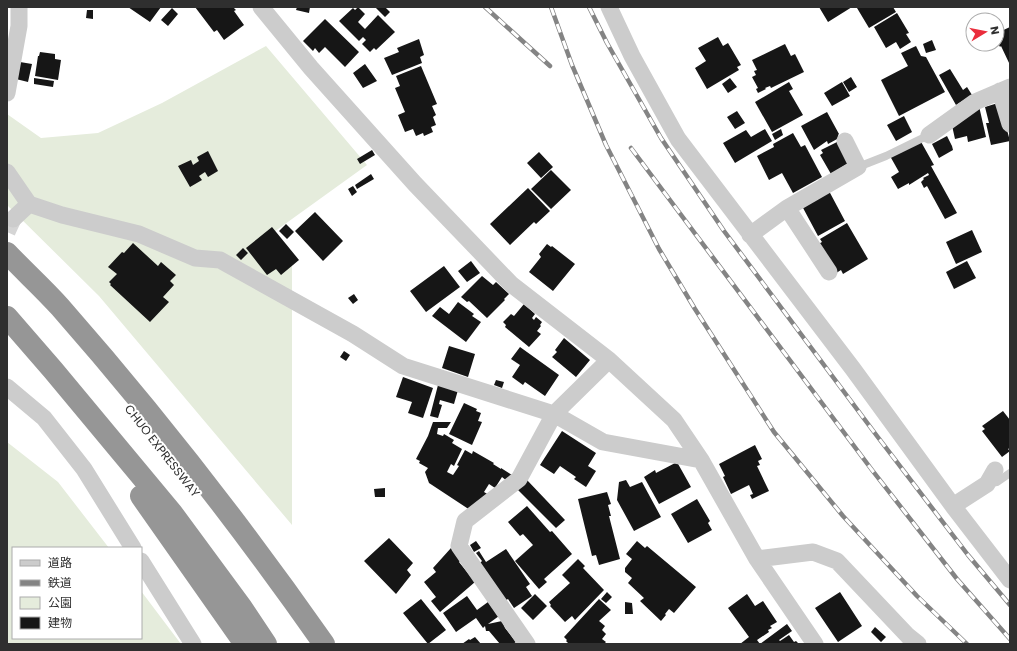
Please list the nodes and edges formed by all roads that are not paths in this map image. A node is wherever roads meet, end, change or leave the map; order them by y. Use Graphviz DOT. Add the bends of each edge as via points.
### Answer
graph roads {
  1 [pos="20,7"];
  2 [pos="261,7"];
  3 [pos="609,7"];
  4 [pos="1005,89"];
  5 [pos="7,93"];
  6 [pos="1010,124"];
  7 [pos="929,134"];
  8 [pos="845,141"];
  9 [pos="858,167"];
  10 [pos="7,172"];
  11 [pos="29,204"];
  12 [pos="787,208"];
  13 [pos="13,219"];
  14 [pos="750,235"];
  15 [pos="7,252"];
  16 [pos="7,267"];
  17 [pos="829,272"];
  18 [pos="7,317"];
  19 [pos="609,360"];
  20 [pos="53,370"];
  21 [pos="7,386"];
  22 [pos="554,414"];
  23 [pos="701,460"];
  24 [pos="997,476"];
  25 [pos="953,506"];
  26 [pos="132,547"];
  27 [pos="757,560"];
  28 [pos="142,563"];
  29 [pos="1009,576"];
  30 [pos="192,644"];
  31 [pos="245,644"];
  32 [pos="266,644"];
  33 [pos="306,644"];
  34 [pos="324,644"];
  35 [pos="527,644"];
  36 [pos="815,644"];
  37 [pos="918,644"];
  1 -- 5 [label="street"];
  2 -- 19 [label="street" via="311,68 415,184 511,284"];
  3 -- 14 [label="street" via="632,56 678,139"];
  4 -- 6 [label="street"];
  4 -- 7 [label="street" via="974,102"];
  7 -- 9 [label="lane"];
  8 -- 9 [label="street"];
  9 -- 12 [label="street"];
  10 -- 11 [label="street"];
  11 -- 13 [label="street"];
  11 -- 22 [label="street" via="139,234 195,258 220,260 352,334 402,366"];
  12 -- 14 [label="street"];
  12 -- 17 [label="street"];
  14 -- 25 [label="street" via="853,369"];
  15 -- 34 [label="highway" via="59,307 140,403 276,576"];
  16 -- 33 [label="highway, CHUO EXPRESSWAY" via="127,407 263,583"];
  18 -- 20 [label="highway"];
  19 -- 22 [label="street"];
  19 -- 23 [label="street" via="674,420"];
  20 -- 31 [label="highway"];
  20 -- 32 [label="highway" via="172,513"];
  21 -- 26 [label="street" via="44,418 84,469"];
  22 -- 23 [label="street" via="603,442"];
  22 -- 35 [label="street" via="519,479 465,521 459,546"];
  23 -- 27 [label="street"];
  24 -- 25 [label="street"];
  25 -- 29 [label="street"];
  27 -- 36 [label="street"];
  27 -- 37 [label="street" via="813,552 837,561"];
  28 -- 30 [label="street"];
}
